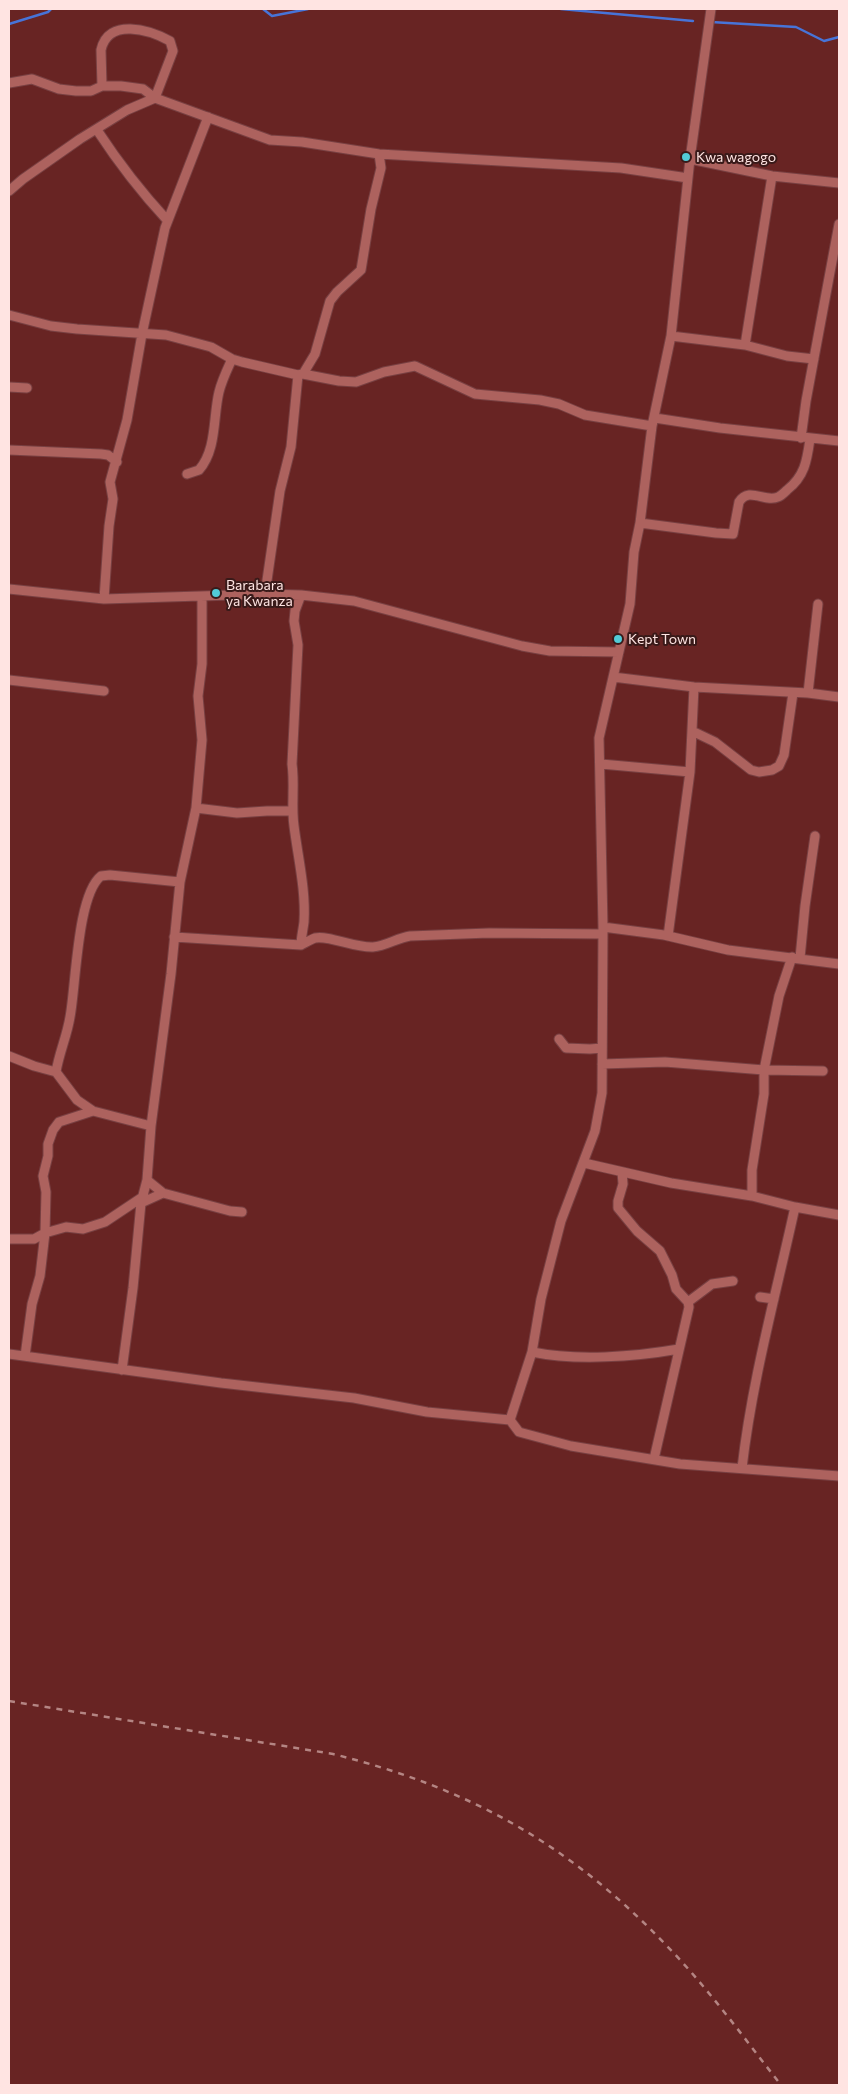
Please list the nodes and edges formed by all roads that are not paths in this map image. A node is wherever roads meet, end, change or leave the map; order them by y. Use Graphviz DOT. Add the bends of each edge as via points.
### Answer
graph roads {
  1 [pos="712,9"];
  2 [pos="9,83"];
  3 [pos="102,86"];
  4 [pos="155,98"];
  5 [pos="208,117"];
  6 [pos="97,130"];
  7 [pos="379,154"];
  8 [pos="690,159"];
  9 [pos="772,176"];
  10 [pos="688,178"];
  11 [pos="839,183"];
  12 [pos="9,191"];
  13 [pos="167,220"];
  14 [pos="839,224"];
  15 [pos="9,315"];
  16 [pos="142,334"];
  17 [pos="670,336"];
  18 [pos="745,345"];
  19 [pos="232,359"];
  20 [pos="814,359"];
  21 [pos="300,374"];
  22 [pos="9,387"];
  23 [pos="27,388"];
  24 [pos="654,422"];
  25 [pos="806,439"];
  26 [pos="839,441"];
  27 [pos="9,450"];
  28 [pos="117,462"];
  29 [pos="187,474"];
  30 [pos="640,523"];
  31 [pos="9,588"];
  32 [pos="265,594"];
  33 [pos="300,595"];
  34 [pos="202,597"];
  35 [pos="104,599"];
  36 [pos="818,604"];
  37 [pos="619,652"];
  38 [pos="613,676"];
  39 [pos="9,680"];
  40 [pos="694,686"];
  41 [pos="104,690"];
  42 [pos="793,693"];
  43 [pos="808,693"];
  44 [pos="839,697"];
  45 [pos="692,731"];
  46 [pos="601,764"];
  47 [pos="690,772"];
  48 [pos="196,808"];
  49 [pos="293,811"];
  50 [pos="815,836"];
  51 [pos="180,882"];
  52 [pos="603,931"];
  53 [pos="668,936"];
  54 [pos="174,937"];
  55 [pos="301,945"];
  56 [pos="796,957"];
  57 [pos="839,964"];
  58 [pos="559,1039"];
  59 [pos="602,1048"];
  60 [pos="9,1056"];
  61 [pos="602,1064"];
  62 [pos="764,1070"];
  63 [pos="824,1070"];
  64 [pos="56,1072"];
  65 [pos="93,1111"];
  66 [pos="151,1126"];
  67 [pos="584,1163"];
  68 [pos="622,1172"];
  69 [pos="147,1180"];
  70 [pos="163,1193"];
  71 [pos="752,1196"];
  72 [pos="143,1200"];
  73 [pos="795,1207"];
  74 [pos="242,1212"];
  75 [pos="839,1215"];
  76 [pos="46,1233"];
  77 [pos="9,1239"];
  78 [pos="733,1281"];
  79 [pos="760,1297"];
  80 [pos="774,1299"];
  81 [pos="688,1302"];
  82 [pos="679,1349"];
  83 [pos="532,1352"];
  84 [pos="9,1354"];
  85 [pos="25,1356"];
  86 [pos="122,1370"];
  87 [pos="510,1420"];
  88 [pos="654,1459"];
  89 [pos="742,1468"];
  90 [pos="839,1476"];
  1 -- 8 [label="street"];
  2 -- 3 [label="street" via="32,79 59,89 76,91 91,91"];
  3 -- 4 [label="street" via="143,89"];
  3 -- 4 [label="street" via="100,50 110,34 127,29 159,35 170,41 173,51"];
  4 -- 5 [label="street"];
  4 -- 6 [label="street" via="127,110"];
  5 -- 7 [label="street" via="270,140"];
  5 -- 13 [label="street"];
  6 -- 12 [label="street"];
  6 -- 13 [label="street"];
  7 -- 10 [label="street" via="596,166"];
  7 -- 21 [label="street" via="381,168 361,270 330,301 315,354"];
  8 -- 9 [label="street"];
  8 -- 10 [label="street"];
  9 -- 11 [label="street"];
  9 -- 18 [label="street"];
  10 -- 17 [label="street"];
  13 -- 16 [label="street"];
  14 -- 20 [label="street"];
  15 -- 16 [label="street" via="51,326"];
  16 -- 19 [label="street" via="166,335 195,342 217,349"];
  16 -- 28 [label="street"];
  17 -- 18 [label="street"];
  17 -- 24 [label="street"];
  18 -- 20 [label="street"];
  19 -- 21 [label="street"];
  19 -- 29 [label="street" via="218,393 208,457 199,470"];
  20 -- 25 [label="street"];
  21 -- 24 [label="street" via="356,382 415,366 475,394 540,400 585,415"];
  21 -- 32 [label="street"];
  22 -- 23 [label="street"];
  24 -- 25 [label="street"];
  24 -- 30 [label="street"];
  25 -- 26 [label="street"];
  25 -- 30 [label="street" via="806,462 797,482 778,498 759,494 742,498 731,534"];
  27 -- 28 [label="street" via="101,454"];
  28 -- 35 [label="street" via="110,482 113,499"];
  30 -- 37 [label="street" via="630,604"];
  31 -- 35 [label="street"];
  32 -- 33 [label="street"];
  32 -- 34 [label="street"];
  33 -- 37 [label="street" via="354,601 522,646"];
  33 -- 49 [label="street" via="294,621 298,645"];
  34 -- 35 [label="street"];
  34 -- 48 [label="street" via="202,664 198,696 202,740"];
  36 -- 43 [label="street"];
  37 -- 38 [label="street"];
  38 -- 40 [label="street"];
  38 -- 46 [label="street" via="599,738"];
  39 -- 41 [label="street"];
  40 -- 42 [label="street"];
  40 -- 45 [label="street"];
  42 -- 43 [label="street"];
  42 -- 45 [label="street" via="784,755 772,770 751,770 715,742"];
  43 -- 44 [label="street"];
  45 -- 47 [label="street"];
  46 -- 47 [label="street"];
  46 -- 52 [label="street"];
  47 -- 53 [label="street"];
  48 -- 49 [label="street" via="238,813"];
  48 -- 51 [label="street"];
  49 -- 55 [label="street" via="302,888 304,922"];
  50 -- 56 [label="street"];
  51 -- 54 [label="street"];
  51 -- 64 [label="street" via="110,875 101,876 90,889 74,978 71,1016"];
  52 -- 53 [label="street"];
  52 -- 55 [label="street" via="410,936 370,947 316,938"];
  52 -- 59 [label="street"];
  53 -- 56 [label="street" via="728,950"];
  54 -- 55 [label="street"];
  54 -- 66 [label="street"];
  56 -- 57 [label="street"];
  56 -- 62 [label="street" via="779,996"];
  58 -- 59 [label="street" via="566,1048"];
  59 -- 61 [label="street"];
  60 -- 64 [label="street"];
  61 -- 62 [label="street" via="665,1062"];
  61 -- 67 [label="street" via="602,1093 595,1131"];
  62 -- 63 [label="street"];
  62 -- 71 [label="street"];
  64 -- 65 [label="street" via="78,1100"];
  65 -- 66 [label="street"];
  65 -- 76 [label="street" via="59,1122 52,1130 43,1176"];
  66 -- 69 [label="street"];
  67 -- 68 [label="street"];
  67 -- 83 [label="street" via="562,1221 540,1299"];
  68 -- 71 [label="street"];
  68 -- 81 [label="street" via="618,1208 660,1251 676,1289"];
  69 -- 70 [label="street"];
  69 -- 72 [label="street"];
  70 -- 72 [label="street"];
  70 -- 74 [label="street"];
  71 -- 73 [label="street"];
  72 -- 76 [label="street" via="105,1222 83,1229 66,1227"];
  72 -- 86 [label="street"];
  73 -- 75 [label="street"];
  73 -- 80 [label="street"];
  76 -- 77 [label="street" via="34,1239"];
  76 -- 85 [label="street"];
  78 -- 81 [label="street" via="712,1284"];
  79 -- 80 [label="street"];
  80 -- 89 [label="street" via="748,1419"];
  81 -- 82 [label="street" via="689,1311"];
  82 -- 83 [label="street" via="635,1356 566,1356"];
  82 -- 88 [label="street"];
  83 -- 87 [label="street"];
  84 -- 85 [label="street"];
  85 -- 86 [label="street"];
  86 -- 87 [label="street" via="354,1398 427,1412"];
  87 -- 88 [label="street" via="519,1432 545,1440"];
  88 -- 89 [label="street"];
  89 -- 90 [label="street"];
}
